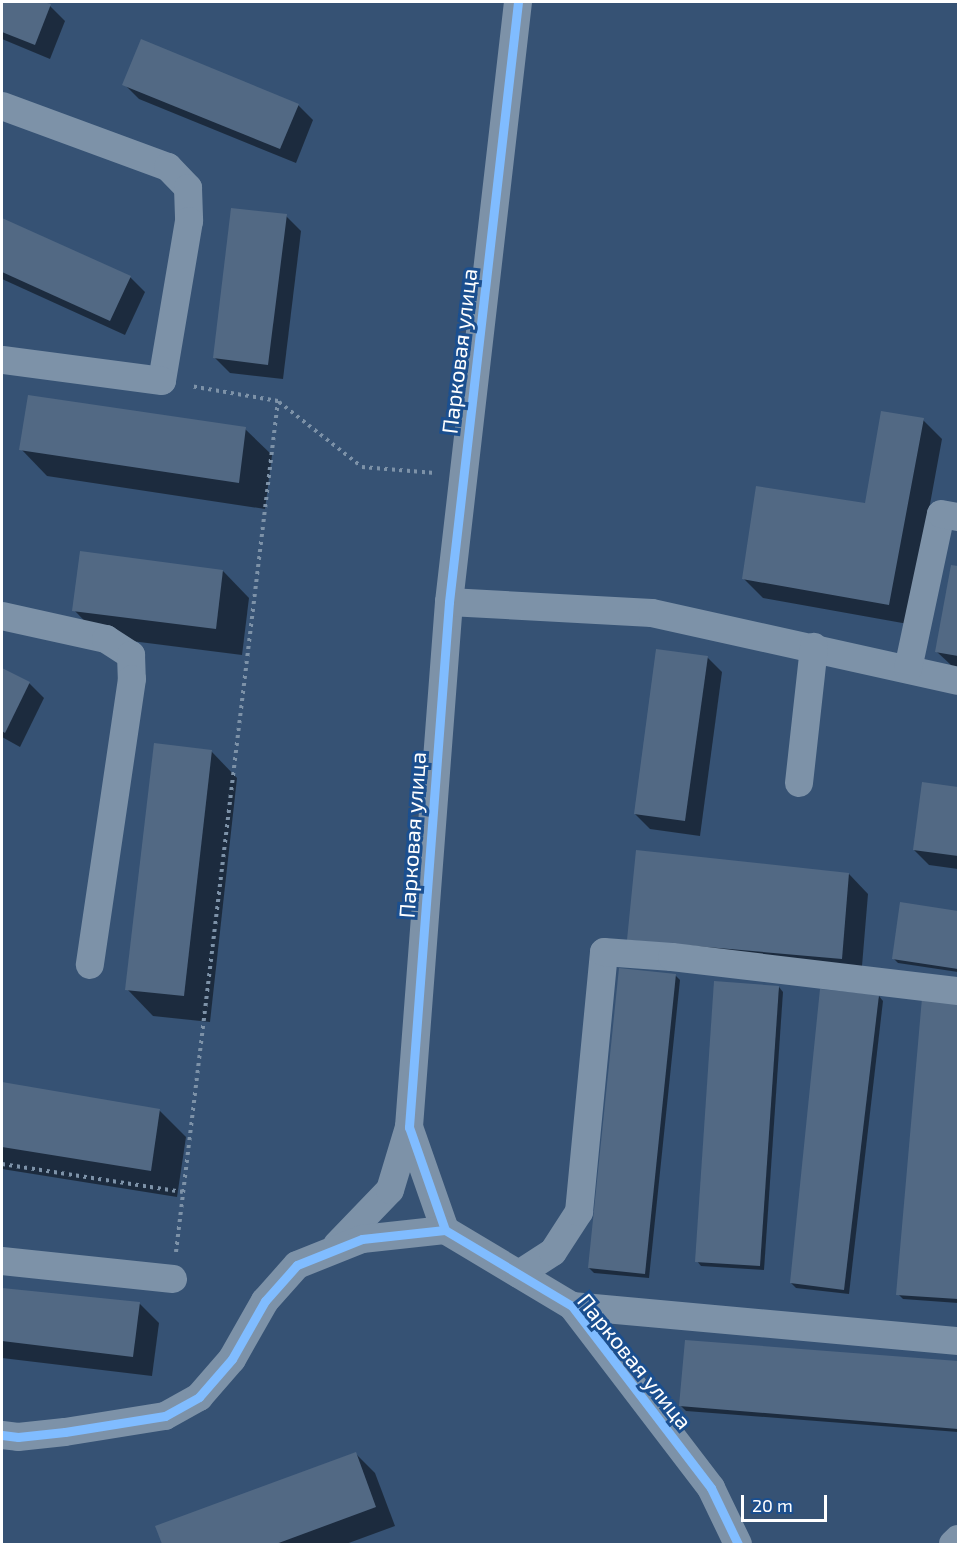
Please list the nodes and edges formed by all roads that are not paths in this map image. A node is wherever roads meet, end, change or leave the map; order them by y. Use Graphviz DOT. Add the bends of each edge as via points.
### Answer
graph roads {
  1 [pos="518,2"];
  2 [pos="2,106"];
  3 [pos="2,360"];
  4 [pos="958,517"];
  5 [pos="450,602"];
  6 [pos="2,616"];
  7 [pos="814,647"];
  8 [pos="908,669"];
  9 [pos="958,681"];
  10 [pos="799,783"];
  11 [pos="90,965"];
  12 [pos="958,991"];
  13 [pos="409,1128"];
  14 [pos="445,1230"];
  15 [pos="330,1252"];
  16 [pos="2,1261"];
  17 [pos="519,1274"];
  18 [pos="173,1279"];
  19 [pos="572,1305"];
  20 [pos="958,1341"];
  21 [pos="2,1435"];
  22 [pos="958,1539"];
  23 [pos="738,1545"];
  24 [pos="953,1545"];
  1 -- 5 [label="street, Парковая улица"];
  2 -- 3 [label="street" via="168,167 188,188 189,221 162,381"];
  4 -- 8 [label="street" via="941,514"];
  5 -- 7 [label="street" via="652,614"];
  5 -- 13 [label="street, Парковая улица"];
  6 -- 11 [label="street" via="106,639 131,655 132,679"];
  7 -- 8 [label="street"];
  7 -- 10 [label="street"];
  8 -- 9 [label="street"];
  12 -- 17 [label="street" via="604,952 579,1212 553,1252"];
  13 -- 14 [label="street, Парковая улица"];
  13 -- 15 [label="street" via="390,1190"];
  14 -- 15 [label="street" via="362,1239"];
  14 -- 17 [label="street, Парковая улица"];
  15 -- 21 [label="street" via="297,1265 265,1301 232,1359 200,1397 165,1416 53,1434"];
  16 -- 18 [label="street"];
  17 -- 19 [label="street, Парковая улица"];
  19 -- 20 [label="street"];
  19 -- 23 [label="street, Парковая улица" via="711,1488"];
  22 -- 24 [label="street"];
}
